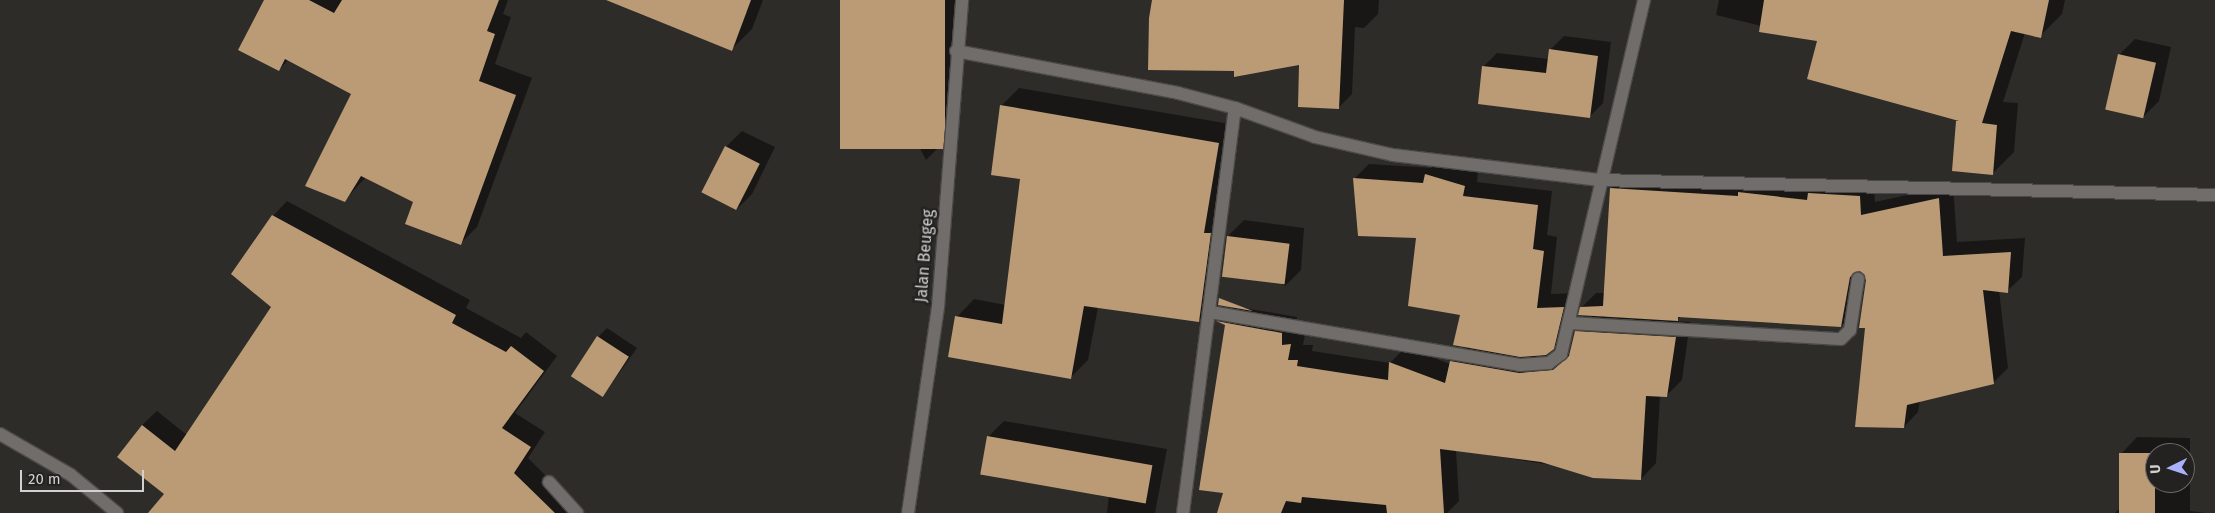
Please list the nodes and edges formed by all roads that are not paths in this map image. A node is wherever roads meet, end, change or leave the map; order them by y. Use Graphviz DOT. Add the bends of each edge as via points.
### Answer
graph roads {
  1 [pos="962,0"];
  2 [pos="1644,0"];
  3 [pos="956,51"];
  4 [pos="1234,108"];
  5 [pos="1599,180"];
  6 [pos="2215,195"];
  7 [pos="1858,279"];
  8 [pos="1210,312"];
  9 [pos="1569,323"];
  10 [pos="0,434"];
  11 [pos="549,482"];
  12 [pos="117,513"];
  13 [pos="577,513"];
  14 [pos="908,513"];
  15 [pos="1183,513"];
  1 -- 3 [label="street, Jalan Beugeg"];
  2 -- 5 [label="street"];
  3 -- 4 [label="street" via="1116,79"];
  3 -- 14 [label="street, Jalan Beugeg" via="938,307"];
  4 -- 5 [label="street" via="1315,137 1393,155"];
  4 -- 8 [label="street"];
  5 -- 6 [label="street"];
  5 -- 9 [label="street"];
  7 -- 9 [label="street" via="1850,330 1841,339"];
  8 -- 9 [label="street" via="1534,366 1550,363 1560,354"];
  8 -- 15 [label="street"];
  10 -- 12 [label="street" via="71,475"];
  11 -- 13 [label="street"];
}
